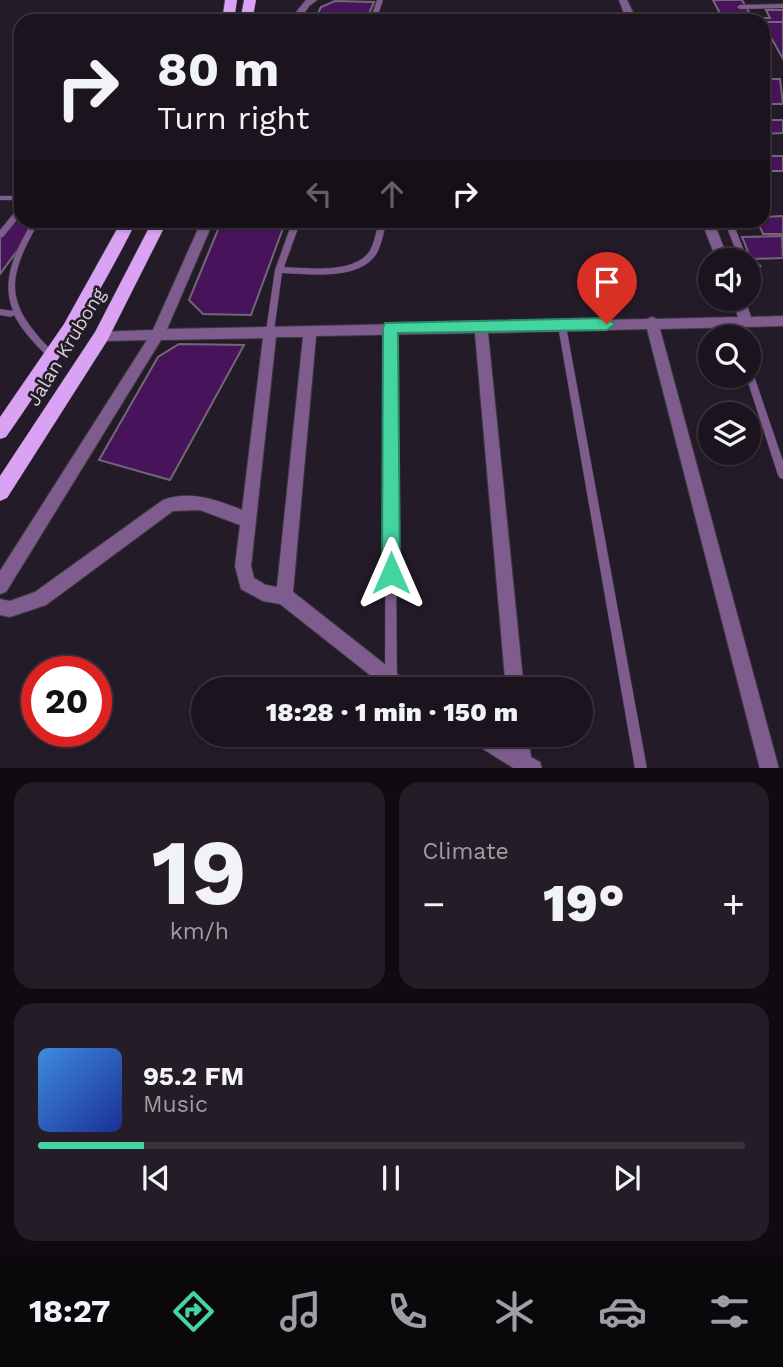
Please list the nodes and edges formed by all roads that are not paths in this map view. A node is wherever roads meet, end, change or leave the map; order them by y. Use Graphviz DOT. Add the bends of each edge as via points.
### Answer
graph roads {
  1 [pos="313,0"];
  2 [pos="783,6"];
  3 [pos="740,7"];
  4 [pos="299,14"];
  5 [pos="14,218"];
  6 [pos="30,228"];
  7 [pos="126,228"];
  8 [pos="158,228"];
  9 [pos="204,228"];
  10 [pos="294,228"];
  11 [pos="381,228"];
  12 [pos="710,228"];
  13 [pos="731,228"];
  14 [pos="0,235"];
  15 [pos="718,248"];
  16 [pos="739,248"];
  17 [pos="279,270"];
  18 [pos="739,311"];
  19 [pos="0,312"];
  20 [pos="11,314"];
  21 [pos="739,320"];
  22 [pos="783,321"];
  23 [pos="652,323"];
  24 [pos="738,325"];
  25 [pos="562,326"];
  26 [pos="390,328"];
  27 [pos="481,328"];
  28 [pos="310,330"];
  29 [pos="270,331"];
  30 [pos="158,334"];
  31 [pos="101,336"];
  32 [pos="51,356"];
  33 [pos="754,388"];
  34 [pos="0,431"];
  35 [pos="783,475"];
  36 [pos="0,492"];
  37 [pos="249,521"];
  38 [pos="0,586"];
  39 [pos="284,596"];
  40 [pos="0,607"];
  41 [pos="387,677"];
  42 [pos="398,677"];
  43 [pos="514,677"];
  44 [pos="498,747"];
  45 [pos="522,747"];
  46 [pos="527,765"];
  47 [pos="641,768"];
  48 [pos="770,768"];
  1 -- 4 [label="street"];
  2 -- 3 [label="lane"];
  5 -- 14 [label="lane"];
  6 -- 20 [label="lane" via="18,243 8,271 4,290"];
  7 -- 32 [label="main road, Jalan Krubong"];
  8 -- 31 [label="main road, Jalan Krubong"];
  9 -- 30 [label="street"];
  10 -- 17 [label="lane"];
  11 -- 17 [label="lane" via="373,253 359,266"];
  12 -- 15 [label="street"];
  13 -- 16 [label="lane"];
  17 -- 29 [label="lane"];
  18 -- 21 [label="street"];
  19 -- 20 [label="lane"];
  20 -- 32 [label="lane"];
  21 -- 22 [label="street"];
  21 -- 23 [label="street"];
  21 -- 24 [label="lane"];
  23 -- 25 [label="street"];
  23 -- 48 [label="street"];
  25 -- 27 [label="street"];
  25 -- 47 [label="lane"];
  26 -- 27 [label="street"];
  26 -- 28 [label="street"];
  26 -- 42 [label="lane"];
  27 -- 43 [label="street"];
  28 -- 29 [label="street"];
  28 -- 39 [label="street"];
  29 -- 30 [label="street"];
  29 -- 37 [label="street"];
  30 -- 31 [label="street"];
  30 -- 38 [label="street"];
  31 -- 36 [label="main road, Jalan Krubong"];
  32 -- 34 [label="main road, Jalan Krubong"];
  33 -- 35 [label="lane"];
  37 -- 39 [label="street" via="243,566 247,583 263,593"];
  37 -- 40 [label="street" via="186,500 169,505 40,599 10,609"];
  39 -- 41 [label="street"];
  44 -- 46 [label="street"];
  45 -- 46 [label="street"];
}
